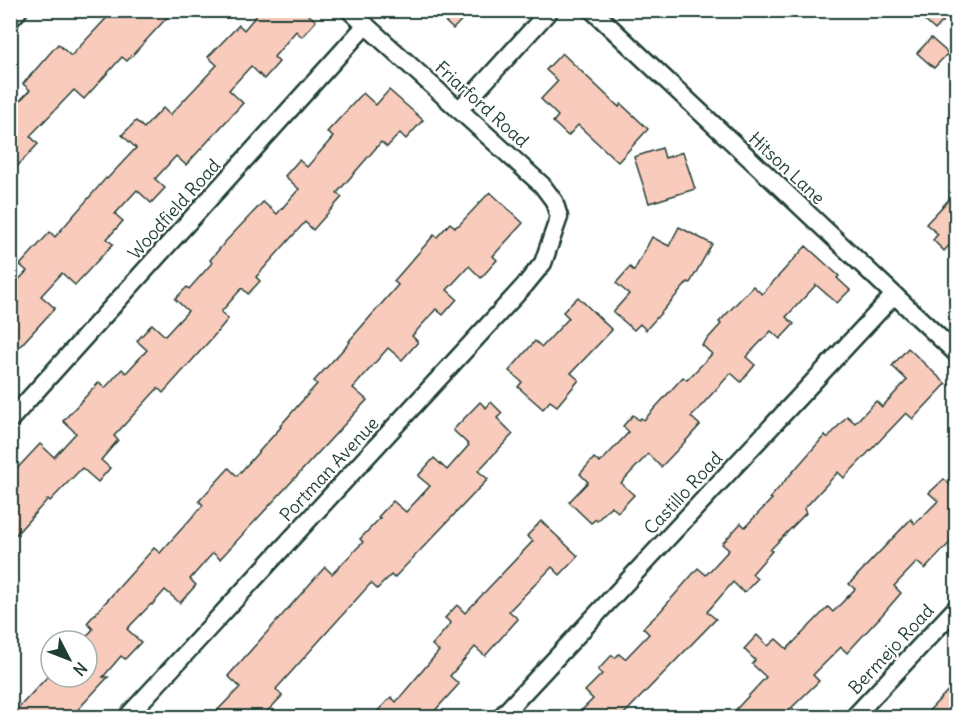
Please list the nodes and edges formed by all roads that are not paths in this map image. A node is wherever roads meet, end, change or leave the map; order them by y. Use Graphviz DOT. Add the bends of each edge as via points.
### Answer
graph roads {
  1 [pos="19,10"];
  2 [pos="350,10"];
  3 [pos="550,10"];
  4 [pos="591,10"];
  5 [pos="10,20"];
  6 [pos="366,25"];
  7 [pos="459,110"];
  8 [pos="552,242"];
  9 [pos="894,296"];
  10 [pos="957,353"];
  11 [pos="10,420"];
  12 [pos="957,608"];
  13 [pos="126,717"];
  14 [pos="500,717"];
  15 [pos="853,717"];
  1 -- 5 [label="street"];
  2 -- 6 [label="street, Friarford Road"];
  3 -- 7 [label="street"];
  4 -- 9 [label="street, Hitson Lane"];
  6 -- 7 [label="street, Friarford Road"];
  6 -- 11 [label="street, Woodfield Road"];
  7 -- 8 [label="street, Friarford Road" via="542,185 554,201 559,217"];
  8 -- 13 [label="street, Portman Avenue" via="543,263 525,285"];
  9 -- 10 [label="street, Hitson Lane"];
  9 -- 14 [label="street, Castillo Road"];
  12 -- 15 [label="street, Bermejo Road"];
}
